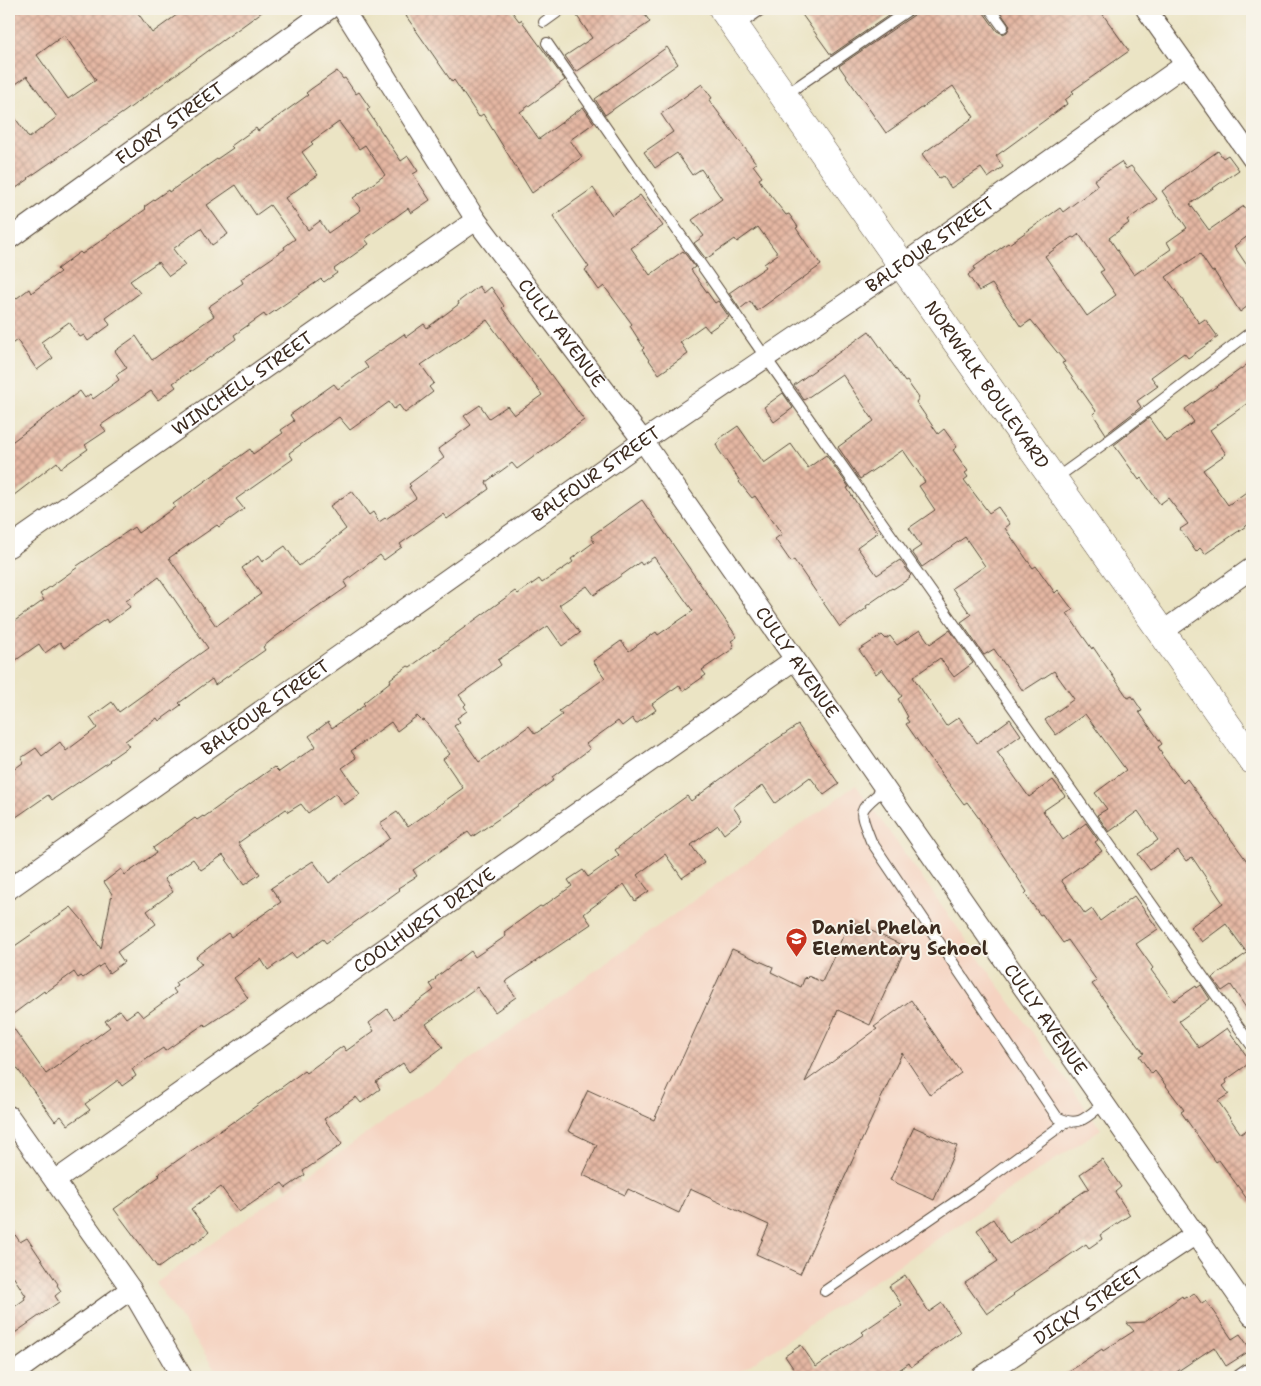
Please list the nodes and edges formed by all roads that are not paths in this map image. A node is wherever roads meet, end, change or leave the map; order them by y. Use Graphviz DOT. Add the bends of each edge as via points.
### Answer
graph roads {
  1 [pos="329,9"];
  2 [pos="343,9"];
  3 [pos="562,9"];
  4 [pos="762,9"];
  5 [pos="910,9"];
  6 [pos="990,9"];
  7 [pos="1146,9"];
  8 [pos="729,18"];
  9 [pos="544,22"];
  10 [pos="1003,27"];
  11 [pos="547,44"];
  12 [pos="1186,64"];
  13 [pos="784,96"];
  14 [pos="1252,158"];
  15 [pos="476,220"];
  16 [pos="9,239"];
  17 [pos="902,265"];
  18 [pos="1247,335"];
  19 [pos="766,358"];
  20 [pos="643,441"];
  21 [pos="1054,480"];
  22 [pos="9,547"];
  23 [pos="1252,568"];
  24 [pos="1162,632"];
  25 [pos="794,660"];
  26 [pos="1252,760"];
  27 [pos="884,789"];
  28 [pos="9,890"];
  29 [pos="1252,1046"];
  30 [pos="1104,1102"];
  31 [pos="9,1116"];
  32 [pos="1066,1122"];
  33 [pos="55,1181"];
  34 [pos="1196,1234"];
  35 [pos="131,1289"];
  36 [pos="825,1291"];
  37 [pos="1252,1316"];
  38 [pos="1252,1366"];
  39 [pos="9,1377"];
  40 [pos="182,1377"];
  41 [pos="981,1377"];
  42 [pos="1236,1377"];
  1 -- 16 [label="street, FLORY STREET"];
  2 -- 15 [label="street, CULLY AVENUE"];
  3 -- 9 [label="lane"];
  4 -- 8 [label="lane"];
  5 -- 13 [label="lane"];
  6 -- 10 [label="lane"];
  7 -- 12 [label="street"];
  8 -- 13 [label="main road, NORWALK BOULEVARD"];
  11 -- 19 [label="lane"];
  12 -- 14 [label="street"];
  12 -- 17 [label="street, BALFOUR STREET"];
  13 -- 17 [label="main road, NORWALK BOULEVARD"];
  15 -- 20 [label="street, CULLY AVENUE"];
  15 -- 22 [label="street, WINCHELL STREET"];
  17 -- 19 [label="street, BALFOUR STREET"];
  17 -- 21 [label="main road, NORWALK BOULEVARD"];
  18 -- 21 [label="lane"];
  19 -- 20 [label="street, BALFOUR STREET"];
  19 -- 29 [label="lane"];
  20 -- 25 [label="street, CULLY AVENUE"];
  20 -- 28 [label="street, BALFOUR STREET"];
  21 -- 24 [label="main road, NORWALK BOULEVARD"];
  23 -- 24 [label="street"];
  24 -- 26 [label="main road, NORWALK BOULEVARD"];
  25 -- 27 [label="street, CULLY AVENUE"];
  25 -- 33 [label="street, COOLHURST DRIVE"];
  27 -- 30 [label="street, CULLY AVENUE"];
  27 -- 32 [label="lane" via="863,808 861,814 871,841 1057,1117"];
  30 -- 32 [label="lane" via="1081,1121"];
  30 -- 34 [label="street, CULLY AVENUE"];
  31 -- 33 [label="street"];
  32 -- 36 [label="lane"];
  33 -- 35 [label="street"];
  34 -- 37 [label="street, CULLY AVENUE"];
  34 -- 41 [label="street, DICKY STREET"];
  35 -- 39 [label="street"];
  35 -- 40 [label="street"];
  38 -- 42 [label="lane"];
}
